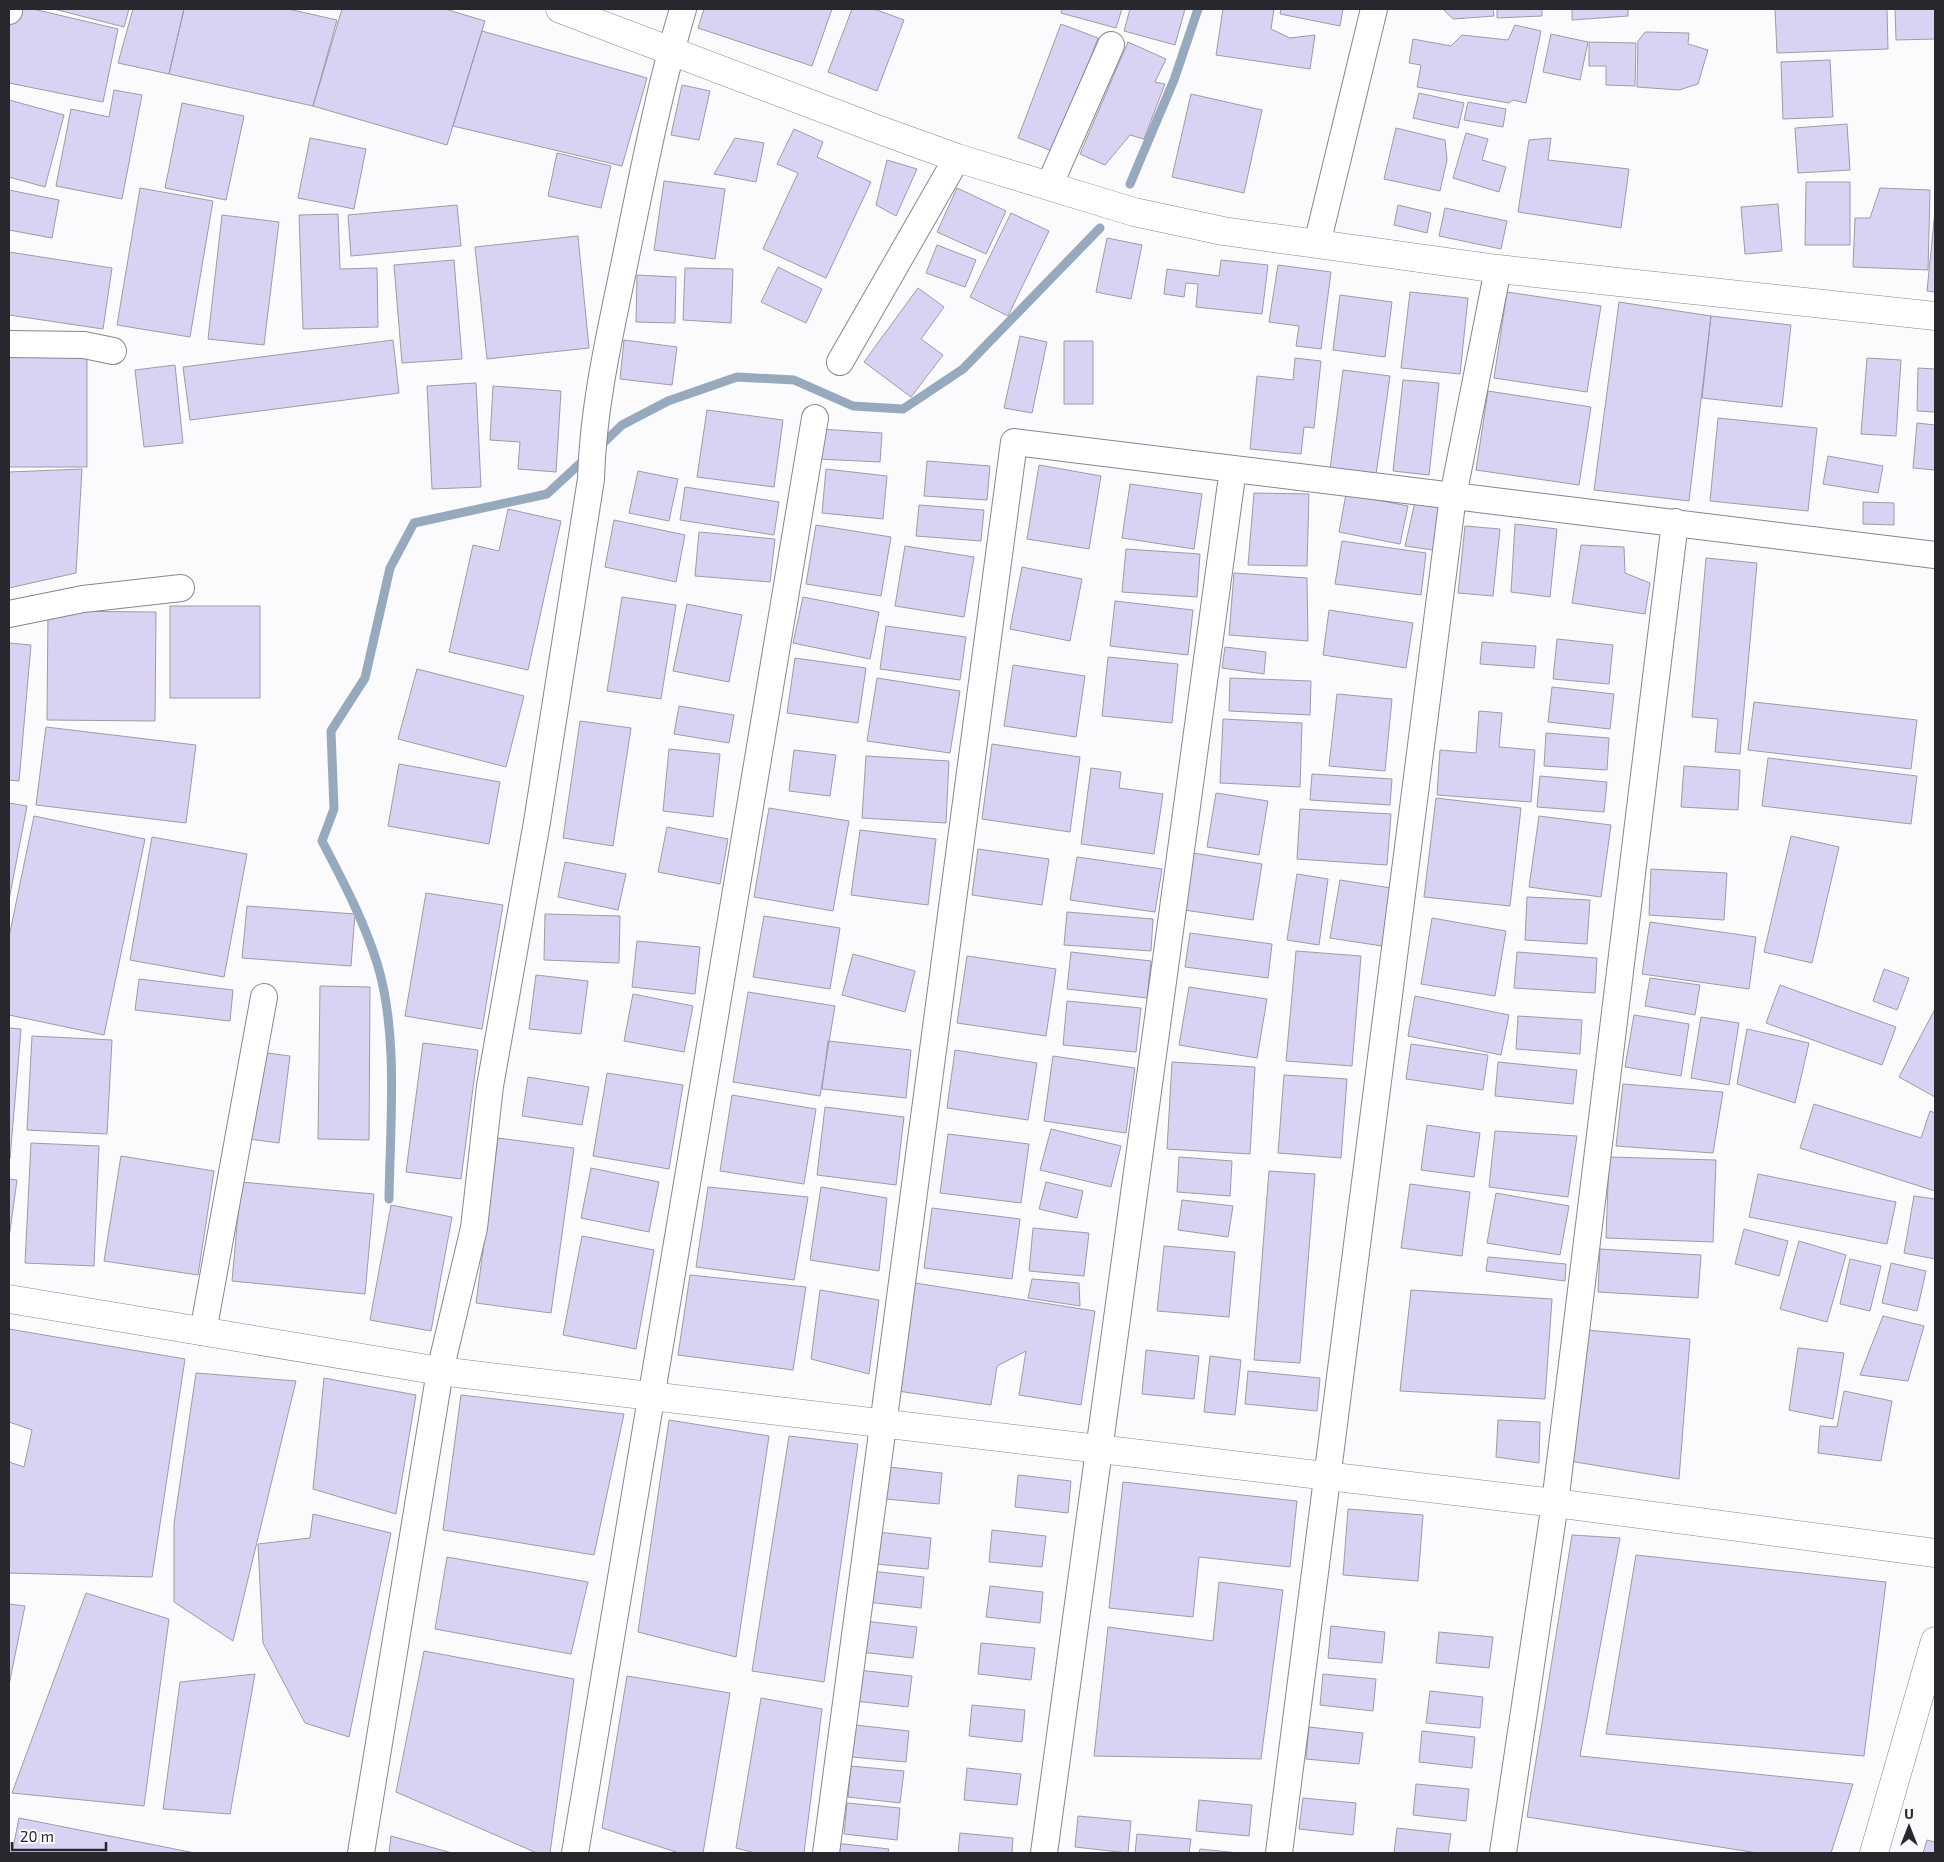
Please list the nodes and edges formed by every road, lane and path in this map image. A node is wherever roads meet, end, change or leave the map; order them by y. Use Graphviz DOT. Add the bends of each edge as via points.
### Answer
graph roads {
  1 [pos="560,9"];
  2 [pos="683,9"];
  3 [pos="1374,9"];
  4 [pos="1111,45"];
  5 [pos="670,50"];
  6 [pos="957,158"];
  7 [pos="1049,186"];
  8 [pos="1318,244"];
  9 [pos="1498,269"];
  10 [pos="1935,316"];
  11 [pos="9,344"];
  12 [pos="113,351"];
  13 [pos="840,362"];
  14 [pos="816,418"];
  15 [pos="1233,469"];
  16 [pos="1453,496"];
  17 [pos="1676,522"];
  18 [pos="1935,555"];
  19 [pos="181,588"];
  20 [pos="9,614"];
  21 [pos="264,997"];
  22 [pos="9,1299"];
  23 [pos="203,1332"];
  24 [pos="440,1371"];
  25 [pos="651,1395"];
  26 [pos="883,1423"];
  27 [pos="1100,1448"];
  28 [pos="1328,1475"];
  29 [pos="1555,1503"];
  30 [pos="1935,1553"];
  31 [pos="1935,1641"];
  32 [pos="361,1853"];
  33 [pos="575,1853"];
  34 [pos="826,1853"];
  35 [pos="1044,1853"];
  36 [pos="1279,1853"];
  37 [pos="1503,1853"];
  38 [pos="1874,1853"];
  1 -- 5 [label="street"];
  2 -- 5 [label="street"];
  3 -- 8 [label="street"];
  4 -- 7 [label="street"];
  5 -- 6 [label="street"];
  5 -- 24 [label="street" via="604,362 592,445 591,480 537,822 490,1086 474,1228"];
  6 -- 7 [label="street"];
  6 -- 13 [label="street"];
  7 -- 8 [label="street" via="1134,212 1223,231"];
  8 -- 9 [label="street"];
  9 -- 10 [label="street"];
  9 -- 16 [label="street"];
  11 -- 12 [label="street" via="84,345"];
  14 -- 25 [label="street"];
  15 -- 16 [label="street"];
  15 -- 26 [label="street" via="1014,442"];
  15 -- 27 [label="street"];
  16 -- 17 [label="street"];
  16 -- 28 [label="street"];
  17 -- 18 [label="street"];
  17 -- 29 [label="street"];
  19 -- 20 [label="street" via="83,599"];
  21 -- 23 [label="street"];
  22 -- 23 [label="street"];
  23 -- 24 [label="street"];
  24 -- 25 [label="street"];
  24 -- 32 [label="street"];
  25 -- 26 [label="street"];
  25 -- 33 [label="street"];
  26 -- 27 [label="street"];
  26 -- 34 [label="street"];
  27 -- 28 [label="street"];
  27 -- 35 [label="street"];
  28 -- 29 [label="street"];
  28 -- 36 [label="street"];
  29 -- 30 [label="street"];
  29 -- 37 [label="street"];
  31 -- 38 [label="street"];
}
